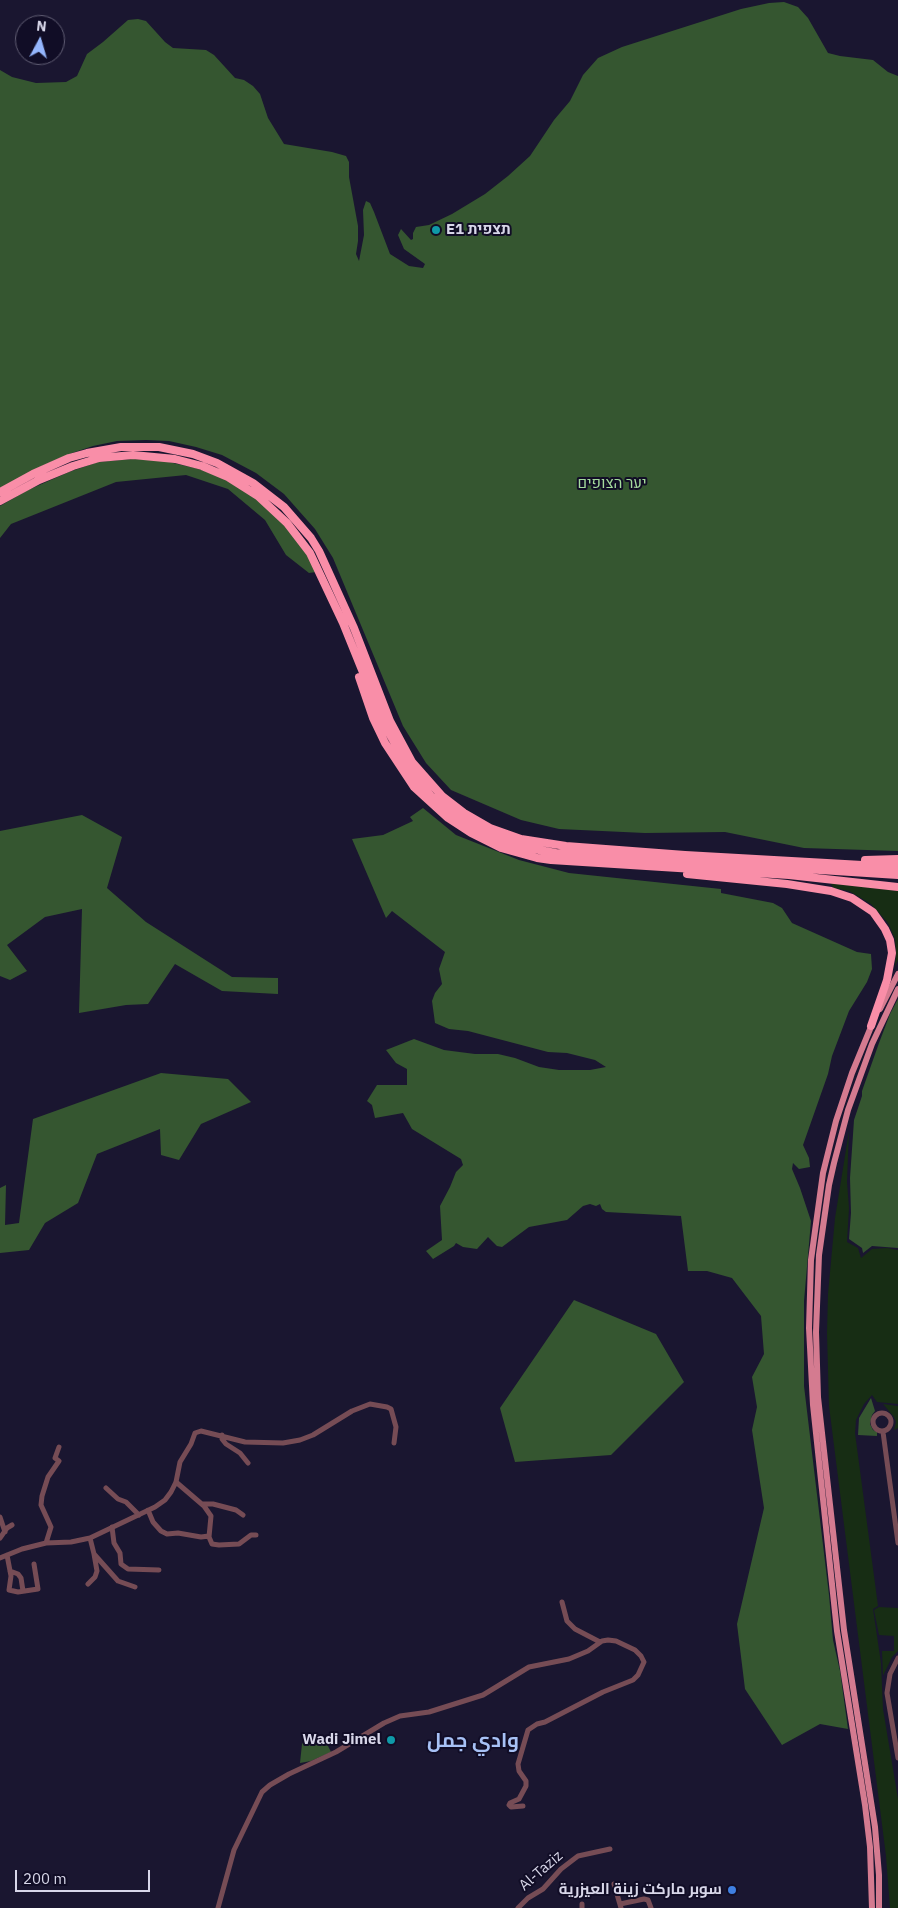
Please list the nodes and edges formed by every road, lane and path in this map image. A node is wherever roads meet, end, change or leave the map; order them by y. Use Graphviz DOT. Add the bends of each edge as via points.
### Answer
graph roads {
  1 [pos="0,492"];
  2 [pos="0,501"];
  3 [pos="343,624"];
  4 [pos="898,859"];
  5 [pos="823,862"];
  6 [pos="601,864"];
  7 [pos="898,867"];
  8 [pos="898,875"];
  9 [pos="898,887"];
  10 [pos="898,974"];
  11 [pos="898,989"];
  12 [pos="871,1026"];
  13 [pos="883,1432"];
  14 [pos="222,1435"];
  15 [pos="394,1444"];
  16 [pos="60,1447"];
  17 [pos="248,1463"];
  18 [pos="176,1482"];
  19 [pos="106,1488"];
  20 [pos="201,1504"];
  21 [pos="148,1510"];
  22 [pos="139,1515"];
  23 [pos="243,1515"];
  24 [pos="0,1517"];
  25 [pos="12,1525"];
  26 [pos="112,1527"];
  27 [pos="4,1532"];
  28 [pos="256,1535"];
  29 [pos="209,1536"];
  30 [pos="0,1538"];
  31 [pos="90,1538"];
  32 [pos="46,1543"];
  33 [pos="898,1543"];
  34 [pos="94,1554"];
  35 [pos="7,1555"];
  36 [pos="0,1558"];
  37 [pos="34,1564"];
  38 [pos="159,1570"];
  39 [pos="10,1571"];
  40 [pos="88,1584"];
  41 [pos="135,1587"];
  42 [pos="22,1591"];
  43 [pos="562,1602"];
  44 [pos="600,1642"];
  45 [pos="898,1658"];
  46 [pos="898,1715"];
  47 [pos="891,1718"];
  48 [pos="898,1758"];
  49 [pos="523,1806"];
  50 [pos="610,1849"];
  51 [pos="614,1884"];
  52 [pos="621,1906"];
  53 [pos="218,1908"];
  54 [pos="518,1908"];
  55 [pos="651,1908"];
  56 [pos="872,1908"];
  57 [pos="879,1908"];
  1 -- 5 [label="highway" via="50,466 87,452 106,449 159,447 217,463 270,495 311,538 336,587 405,751 431,786 464,813 506,834 551,844"];
  2 -- 3 [label="highway" via="58,472 99,458 145,455 202,466 244,487 287,523 310,553"];
  3 -- 6 [label="highway" via="365,694 385,743 414,787 437,809 471,833 501,848 537,858"];
  3 -- 8 [label="highway" via="382,722 409,769 441,805 489,835 556,853"];
  4 -- 5 [label="highway"];
  5 -- 7 [label="highway"];
  6 -- 9 [label="highway" via="789,875"];
  6 -- 12 [label="highway" via="817,888 841,894 864,905 885,929 892,953 887,980"];
  10 -- 12 [label="main road"];
  11 -- 57 [label="main road" via="872,1044 836,1155 819,1255 816,1332 818,1396 844,1630 875,1827"];
  12 -- 56 [label="main road" via="836,1121 823,1172 812,1252 809,1328 813,1405 837,1631 865,1805"];
  13 -- 33 [label="street"];
  14 -- 15 [label="street" via="259,1444 300,1440 370,1404 391,1409 396,1427"];
  14 -- 17 [label="street" via="226,1444"];
  14 -- 18 [label="street" via="206,1431 195,1433 180,1462"];
  16 -- 32 [label="street" via="55,1458 59,1461 48,1477 42,1496 41,1505 50,1527"];
  18 -- 20 [label="street"];
  18 -- 21 [label="street" via="165,1500"];
  19 -- 22 [label="street"];
  20 -- 23 [label="street" via="236,1510"];
  20 -- 29 [label="street" via="211,1516"];
  21 -- 22 [label="street"];
  21 -- 29 [label="street" via="161,1532"];
  22 -- 26 [label="street"];
  24 -- 27 [label="street"];
  25 -- 27 [label="street"];
  26 -- 31 [label="street"];
  26 -- 38 [label="street" via="121,1564 128,1569"];
  27 -- 30 [label="street"];
  28 -- 29 [label="street" via="239,1544 219,1545 212,1544"];
  31 -- 32 [label="street"];
  31 -- 34 [label="street"];
  32 -- 35 [label="street"];
  34 -- 40 [label="street" via="97,1572"];
  34 -- 41 [label="street" via="118,1581"];
  35 -- 36 [label="street"];
  35 -- 39 [label="street"];
  37 -- 42 [label="street" via="38,1589"];
  39 -- 42 [label="street" via="21,1578"];
  39 -- 42 [label="street" via="9,1590"];
  43 -- 44 [label="street" via="567,1620 575,1629"];
  44 -- 49 [label="street" via="616,1641 635,1650 644,1662 642,1668 633,1680 528,1730 518,1764 526,1786 520,1798 509,1805"];
  44 -- 53 [label="street" via="578,1656 530,1667 483,1695 429,1712 400,1716 270,1785 262,1792 234,1850"];
  45 -- 47 [label="street" via="888,1684"];
  46 -- 47 [label="street"];
  47 -- 48 [label="street"];
  50 -- 54 [label="street, Al-Taziz" via="578,1856"];
  51 -- 52 [label="street"];
  52 -- 55 [label="street" via="644,1899 648,1900"];
}
